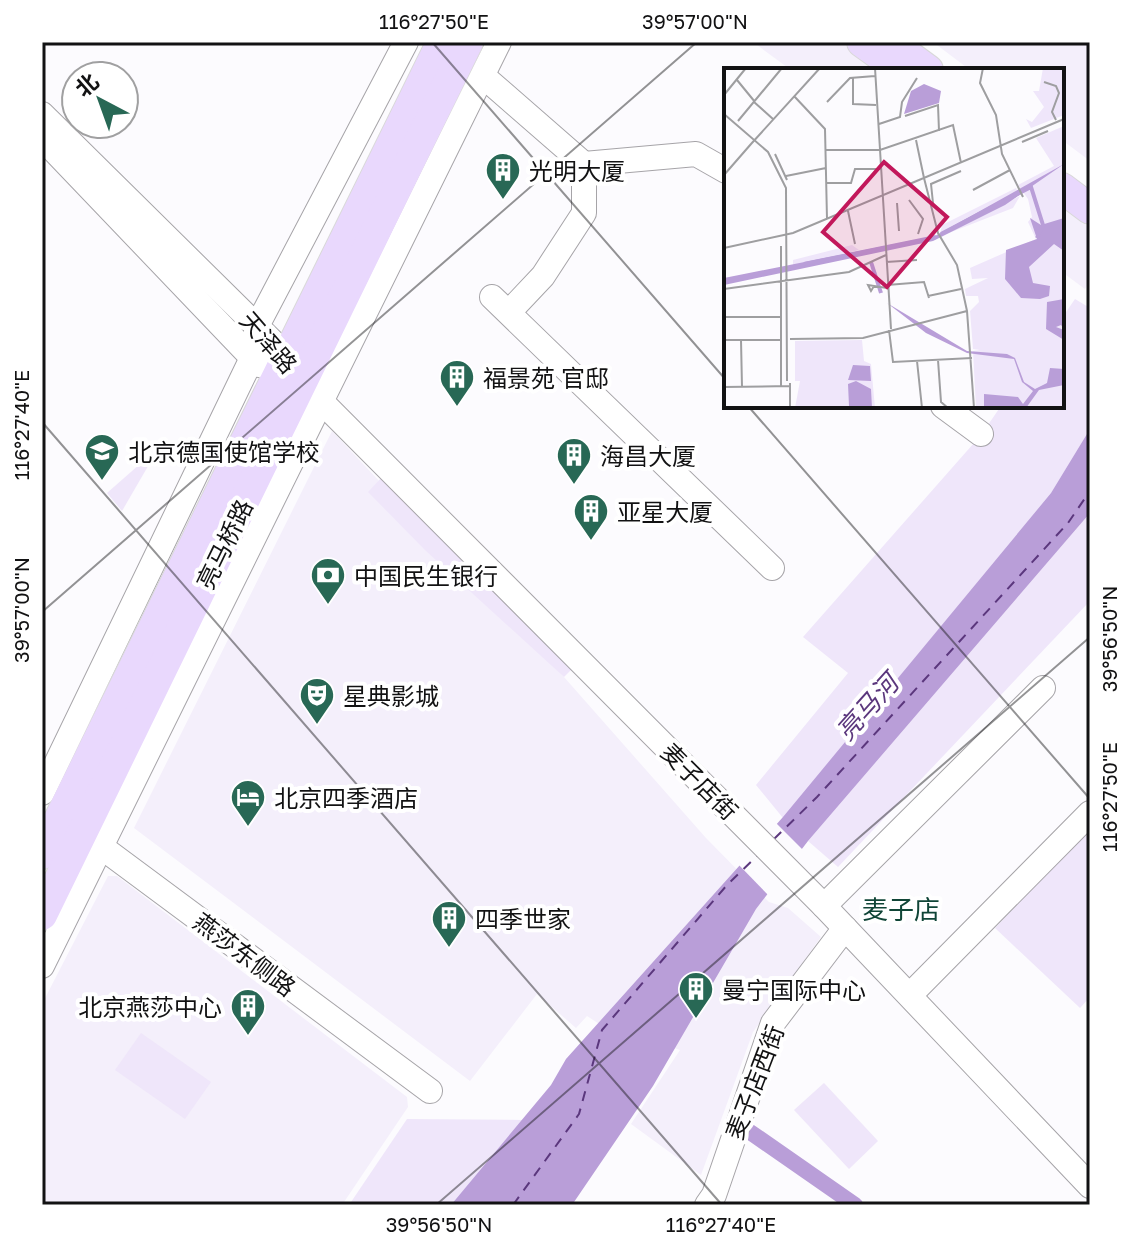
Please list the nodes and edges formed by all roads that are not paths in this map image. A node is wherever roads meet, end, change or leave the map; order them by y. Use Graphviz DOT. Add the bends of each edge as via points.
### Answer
graph roads {
  1 [pos="406,42"];
  2 [pos="442,42"];
  3 [pos="468,42"];
  4 [pos="499,42"];
  5 [pos="862,42"];
  6 [pos="890,42"];
  7 [pos="898,68"];
  8 [pos="925,68"];
  9 [pos="483,76"];
  10 [pos="42,114"];
  11 [pos="42,138"];
  12 [pos="584,164"];
  13 [pos="724,170"];
  14 [pos="1064,170"];
  15 [pos="1090,189"];
  16 [pos="1064,190"];
  17 [pos="1090,209"];
  18 [pos="257,326"];
  19 [pos="252,358"];
  20 [pos="297,381"];
  21 [pos="946,408"];
  22 [pos="981,434"];
  23 [pos="772,568"];
  24 [pos="1043,688"];
  25 [pos="1090,813"];
  26 [pos="72,822"];
  27 [pos="42,854"];
  28 [pos="824,906"];
  29 [pos="42,915"];
  30 [pos="845,928"];
  31 [pos="42,966"];
  32 [pos="910,995"];
  33 [pos="430,1091"];
  34 [pos="1090,1186"];
  35 [pos="707,1205"];
  1 -- 18 [label="street"];
  2 -- 20 [label="main road, 亮马桥路"];
  3 -- 20 [label="main road, 亮马桥路"];
  4 -- 9 [label="street"];
  5 -- 7 [label="main road"];
  6 -- 8 [label="main road"];
  9 -- 12 [label="street"];
  9 -- 20 [label="street"];
  10 -- 18 [label="street, 天泽路"];
  11 -- 19 [label="street, 天泽路"];
  12 -- 13 [label="street" via="696,154"];
  12 -- 23 [label="street" via="584,213 543,276 501,305"];
  14 -- 15 [label="main road"];
  16 -- 17 [label="main road"];
  18 -- 19 [label="street"];
  18 -- 20 [label="street, 天泽路"];
  19 -- 20 [label="street, 天泽路"];
  19 -- 26 [label="street"];
  20 -- 26 [label="main road, 亮马桥路"];
  20 -- 26 [label="street"];
  20 -- 28 [label="street, 麦子店街"];
  21 -- 22 [label="street"];
  24 -- 28 [label="street"];
  25 -- 32 [label="street"];
  26 -- 27 [label="main road, 亮马桥路"];
  26 -- 29 [label="main road, 亮马桥路"];
  26 -- 31 [label="street"];
  26 -- 33 [label="street, 燕莎东侧路"];
  28 -- 30 [label="street, 麦子店街"];
  30 -- 32 [label="street, 麦子店街"];
  30 -- 35 [label="street, 麦子店西街" via="773,1023"];
  32 -- 34 [label="street, 麦子店街"];
}
